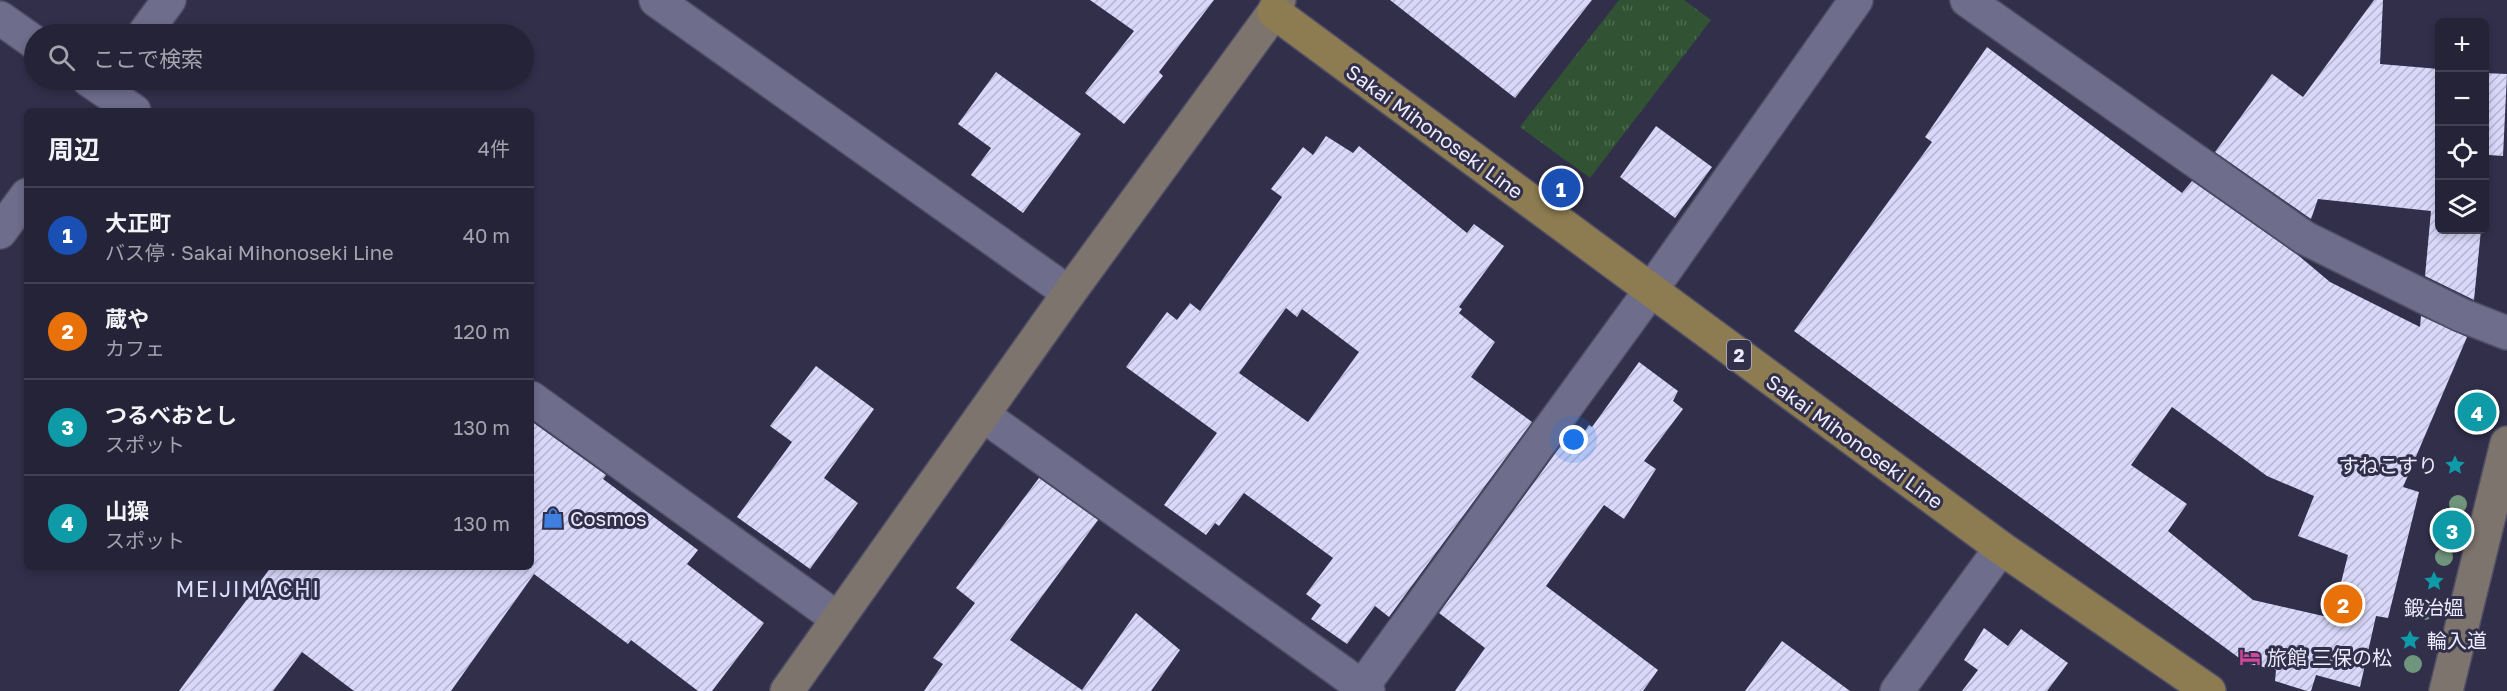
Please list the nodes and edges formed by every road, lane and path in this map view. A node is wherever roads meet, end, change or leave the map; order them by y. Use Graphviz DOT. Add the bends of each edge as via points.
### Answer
graph roads {
  1 [pos="170,0"];
  2 [pos="656,0"];
  3 [pos="1857,0"];
  4 [pos="1967,0"];
  5 [pos="1271,4"];
  6 [pos="0,18"];
  7 [pos="152,24"];
  8 [pos="24,35"];
  9 [pos="98,90"];
  10 [pos="129,108"];
  11 [pos="24,199"];
  12 [pos="0,232"];
  13 [pos="1651,290"];
  14 [pos="1069,293"];
  15 [pos="2507,333"];
  16 [pos="534,400"];
  17 [pos="983,415"];
  18 [pos="2507,442"];
  19 [pos="2001,548"];
  20 [pos="838,619"];
  21 [pos="1363,690"];
  22 [pos="787,691"];
  23 [pos="1897,691"];
  24 [pos="2209,691"];
  25 [pos="2446,691"];
  1 -- 7 [label="street"];
  2 -- 14 [label="street"];
  3 -- 13 [label="street"];
  4 -- 15 [label="street" via="2305,238 2461,315"];
  5 -- 13 [label="main road, Sakai Mihonoseki Line / 2"];
  5 -- 14 [label="street"];
  6 -- 8 [label="street"];
  9 -- 10 [label="street"];
  11 -- 12 [label="street"];
  13 -- 19 [label="main road, Sakai Mihonoseki Line / 2"];
  13 -- 21 [label="street"];
  14 -- 17 [label="street"];
  16 -- 20 [label="street"];
  17 -- 20 [label="street"];
  17 -- 21 [label="street"];
  18 -- 25 [label="street"];
  19 -- 23 [label="street"];
  19 -- 24 [label="main road, Sakai Mihonoseki Line / 2"];
  20 -- 22 [label="street"];
}
